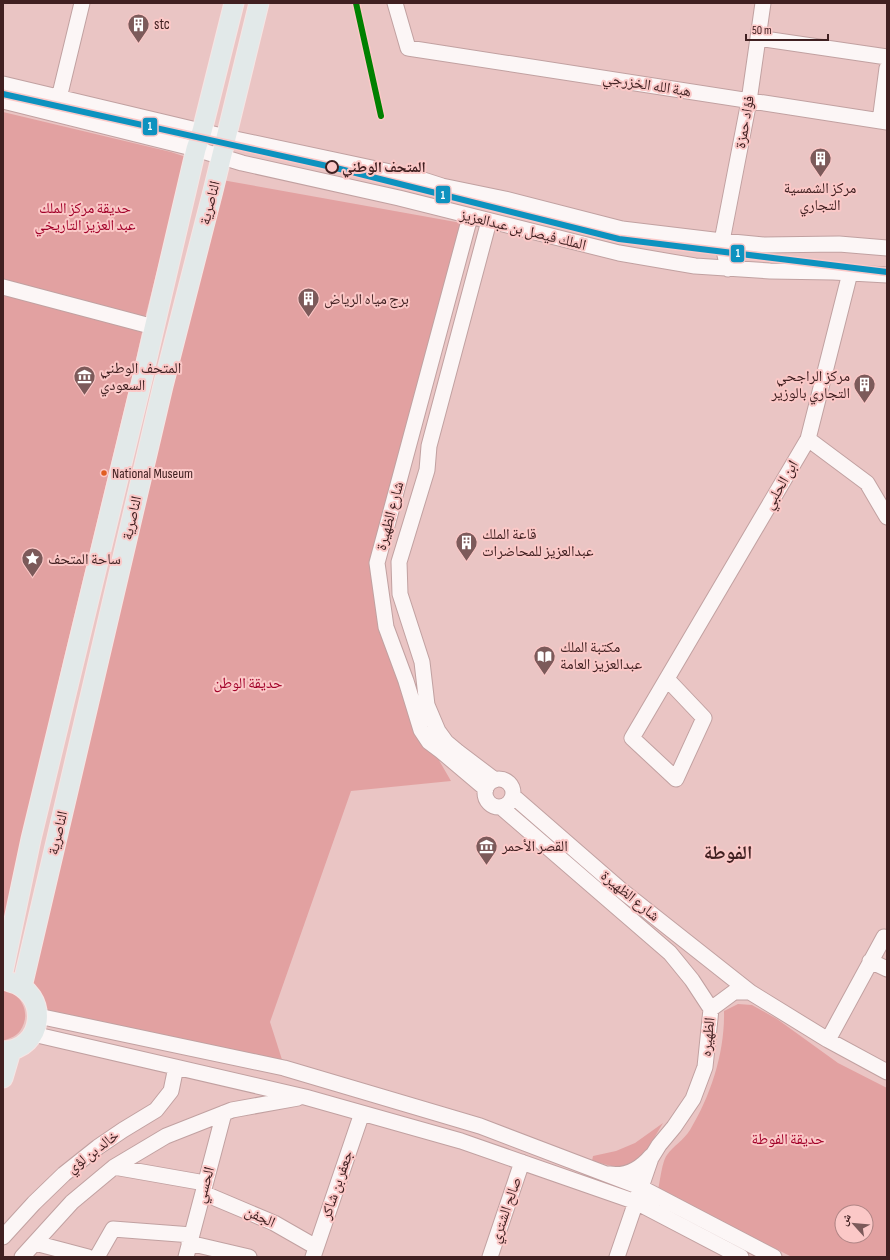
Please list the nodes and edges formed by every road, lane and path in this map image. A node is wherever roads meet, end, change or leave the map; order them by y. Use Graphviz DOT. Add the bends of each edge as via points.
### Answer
graph roads {
  1 [pos="82,3"];
  2 [pos="234,3"];
  3 [pos="259,3"];
  4 [pos="395,3"];
  5 [pos="763,3"];
  6 [pos="758,38"];
  7 [pos="887,57"];
  8 [pos="887,68"];
  9 [pos="3,84"];
  10 [pos="59,98"];
  11 [pos="750,101"];
  12 [pos="3,102"];
  13 [pos="884,121"];
  14 [pos="226,137"];
  15 [pos="199,140"];
  16 [pos="221,156"];
  17 [pos="470,216"];
  18 [pos="488,221"];
  19 [pos="722,241"];
  20 [pos="887,248"];
  21 [pos="728,269"];
  22 [pos="850,273"];
  23 [pos="887,275"];
  24 [pos="3,287"];
  25 [pos="154,327"];
  26 [pos="142,380"];
  27 [pos="163,386"];
  28 [pos="808,439"];
  29 [pos="887,517"];
  30 [pos="667,679"];
  31 [pos="490,785"];
  32 [pos="513,796"];
  33 [pos="502,807"];
  34 [pos="884,938"];
  35 [pos="870,961"];
  36 [pos="887,969"];
  37 [pos="3,972"];
  38 [pos="3,981"];
  39 [pos="22,987"];
  40 [pos="750,992"];
  41 [pos="711,1009"];
  42 [pos="38,1016"];
  43 [pos="33,1034"];
  44 [pos="828,1040"];
  45 [pos="7,1051"];
  46 [pos="176,1067"];
  47 [pos="885,1067"];
  48 [pos="3,1078"];
  49 [pos="305,1097"];
  50 [pos="224,1113"];
  51 [pos="362,1113"];
  52 [pos="659,1145"];
  53 [pos="522,1162"];
  54 [pos="114,1166"];
  55 [pos="592,1170"];
  56 [pos="640,1187"];
  57 [pos="204,1188"];
  58 [pos="636,1202"];
  59 [pos="3,1237"];
  60 [pos="35,1243"];
  61 [pos="189,1245"];
  62 [pos="314,1252"];
  63 [pos="722,1253"];
  64 [pos="495,1255"];
  65 [pos="22,1257"];
  66 [pos="88,1257"];
  67 [pos="97,1257"];
  68 [pos="249,1257"];
  69 [pos="617,1257"];
  70 [pos="741,1257"];
  71 [pos="774,1257"];
  1 -- 10 [label="street"];
  2 -- 15 [label="main road, الناصرية"];
  3 -- 14 [label="main road, الناصرية"];
  4 -- 11 [label="street, هبة الله الخزرجي" via="408,48"];
  5 -- 6 [label="street, فؤاد حمزة"];
  6 -- 7 [label="street"];
  6 -- 11 [label="street, فؤاد حمزة"];
  8 -- 13 [label="street"];
  9 -- 10 [label="street, الملك فيصل بن عبدالعزيز"];
  10 -- 15 [label="street, الملك فيصل بن عبدالعزيز"];
  11 -- 13 [label="street, هبة الله الخزرجي"];
  11 -- 19 [label="street, فؤاد حمزة"];
  12 -- 15 [label="street, الملك فيصل بن عبدالعزيز"];
  14 -- 15 [label="street, الملك فيصل بن عبدالعزيز"];
  14 -- 16 [label="main road, الناصرية"];
  14 -- 19 [label="street, الملك فيصل بن عبدالعزيز" via="414,177 622,229"];
  15 -- 16 [label="street, الملك فيصل بن عبدالعزيز"];
  15 -- 25 [label="main road, الناصرية"];
  16 -- 17 [label="street, الملك فيصل بن عبدالعزيز"];
  16 -- 27 [label="main road, الناصرية"];
  17 -- 18 [label="street, الملك فيصل بن عبدالعزيز"];
  17 -- 31 [label="street, شارع الظهيرة" via="377,563 386,627 406,681 420,730 429,742"];
  18 -- 21 [label="street, الملك فيصل بن عبدالعزيز" via="619,254"];
  18 -- 31 [label="street, شارع الظهيرة" via="429,446 427,470 399,562 400,594 422,662 427,705 438,731 446,742"];
  19 -- 20 [label="street, الملك فيصل بن عبدالعزيز" via="764,245 839,244"];
  19 -- 21 [label="street"];
  21 -- 22 [label="street, الملك فيصل بن عبدالعزيز"];
  22 -- 23 [label="street, الملك فيصل بن عبدالعزيز"];
  22 -- 28 [label="street, ابن الحلبي"];
  24 -- 25 [label="street"];
  25 -- 26 [label="main road, الناصرية"];
  26 -- 27 [label="main road" via="146,370 156,367 164,374"];
  26 -- 37 [label="main road, الناصرية" via="30,839"];
  27 -- 39 [label="main road, الناصرية"];
  28 -- 29 [label="street" via="866,483"];
  28 -- 30 [label="street, ابن الحلبي"];
  30 -- 30 [label="street, ابن الحلبي" via="704,718 676,779 632,738"];
  31 -- 32 [label="street, شارع الظهيرة" via="501,779 509,783"];
  31 -- 33 [label="street, شارع الظهيرة" via="486,796 490,804"];
  32 -- 33 [label="street" via="510,803"];
  32 -- 40 [label="street, شارع الظهيرة" via="621,890"];
  33 -- 41 [label="street, شارع الظهيرة" via="670,953"];
  34 -- 35 [label="street"];
  35 -- 36 [label="street"];
  35 -- 44 [label="street"];
  38 -- 39 [label="main road"];
  39 -- 42 [label="main road" via="35,1003"];
  40 -- 41 [label="street, الظهيره" via="734,992"];
  40 -- 44 [label="street"];
  41 -- 52 [label="street, الظهيره" via="705,1067 693,1099"];
  42 -- 43 [label="main road"];
  42 -- 55 [label="street" via="284,1068 480,1126"];
  43 -- 45 [label="main road" via="20,1047"];
  43 -- 46 [label="street"];
  44 -- 47 [label="street"];
  45 -- 48 [label="main road"];
  46 -- 49 [label="street"];
  46 -- 59 [label="street, خالد بن لؤي" via="171,1092 156,1110 98,1147 64,1174"];
  49 -- 50 [label="street"];
  49 -- 51 [label="street"];
  50 -- 54 [label="street" via="166,1136"];
  50 -- 57 [label="street, الحسي"];
  51 -- 53 [label="street" via="462,1141"];
  51 -- 62 [label="street, جعفر بن شاكر"];
  52 -- 55 [label="street" via="646,1162 630,1173 611,1175"];
  52 -- 56 [label="street, الظهيره"];
  53 -- 58 [label="street"];
  53 -- 64 [label="street, صالح الشتري"];
  54 -- 57 [label="street, خالد بن لؤي"];
  54 -- 60 [label="street" via="72,1202"];
  55 -- 56 [label="street"];
  56 -- 58 [label="street, الظهيره"];
  56 -- 71 [label="street"];
  57 -- 61 [label="street, الحسي"];
  57 -- 62 [label="street, الجفن" via="274,1223"];
  58 -- 63 [label="street"];
  58 -- 69 [label="street, الظهيره"];
  60 -- 65 [label="street"];
  60 -- 66 [label="street"];
  61 -- 67 [label="street" via="113,1230"];
  61 -- 68 [label="street"];
  63 -- 70 [label="street"];
}
